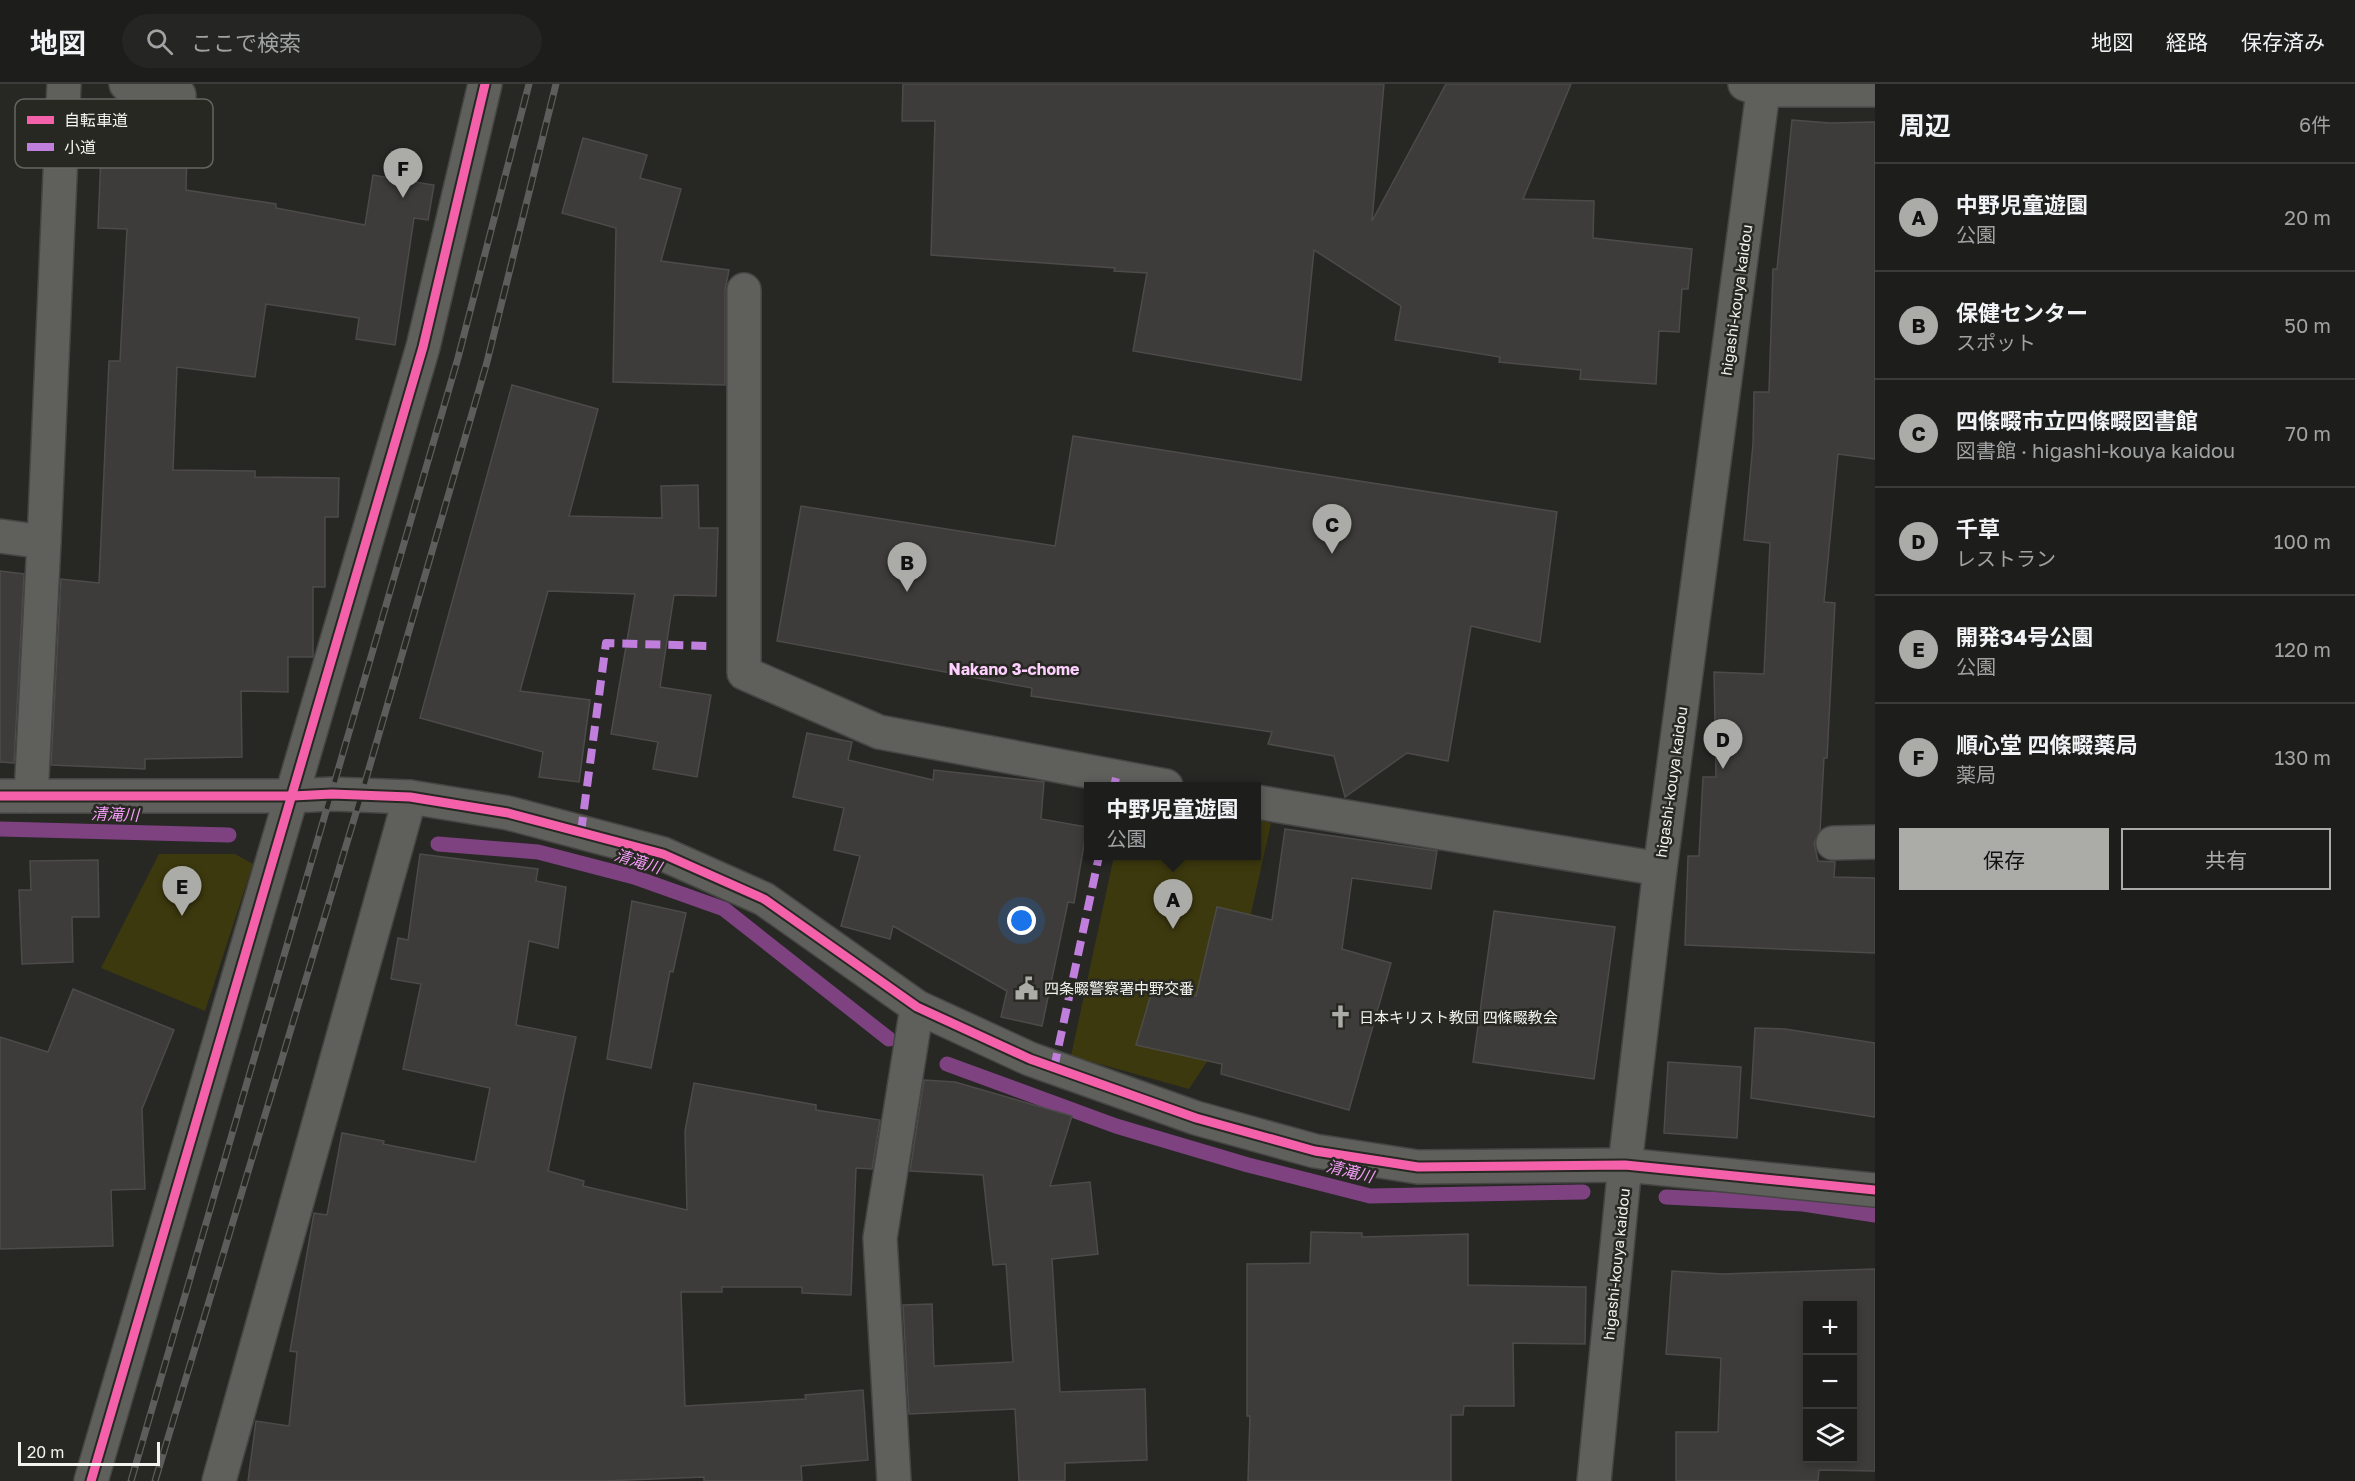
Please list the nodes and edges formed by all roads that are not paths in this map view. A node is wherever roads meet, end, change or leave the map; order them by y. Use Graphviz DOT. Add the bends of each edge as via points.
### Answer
graph roads {
  1 [pos="63,84"];
  2 [pos="126,84"];
  3 [pos="485,84"];
  4 [pos="1758,86"];
  5 [pos="1875,90"];
  6 [pos="179,95"];
  7 [pos="62,99"];
  8 [pos="60,168"];
  9 [pos="744,290"];
  10 [pos="0,536"];
  11 [pos="44,542"];
  12 [pos="1145,782"];
  13 [pos="16,796"];
  14 [pos="293,796"];
  15 [pos="411,797"];
  16 [pos="1261,803"];
  17 [pos="1875,842"];
  18 [pos="1833,843"];
  19 [pos="1660,869"];
  20 [pos="917,1007"];
  21 [pos="1625,1165"];
  22 [pos="1875,1190"];
  23 [pos="91,1481"];
  24 [pos="219,1481"];
  25 [pos="894,1481"];
  26 [pos="1594,1481"];
  1 -- 7 [label="street"];
  2 -- 6 [label="street"];
  3 -- 14 [label="street" via="423,347"];
  4 -- 5 [label="street"];
  4 -- 19 [label="street, higashi-kouya kaidou"];
  8 -- 11 [label="street"];
  9 -- 12 [label="street" via="744,673 879,732"];
  10 -- 11 [label="street"];
  11 -- 13 [label="street" via="35,673"];
  13 -- 14 [label="street"];
  14 -- 15 [label="street"];
  14 -- 23 [label="street"];
  15 -- 20 [label="street" via="508,813 663,854 764,899"];
  15 -- 24 [label="street"];
  16 -- 19 [label="street"];
  17 -- 18 [label="street"];
  19 -- 21 [label="street, higashi-kouya kaidou"];
  20 -- 21 [label="street" via="1054,1068 1196,1118 1316,1151 1418,1167"];
  20 -- 25 [label="street" via="880,1238"];
  21 -- 22 [label="street"];
  21 -- 26 [label="street, higashi-kouya kaidou"];
}
